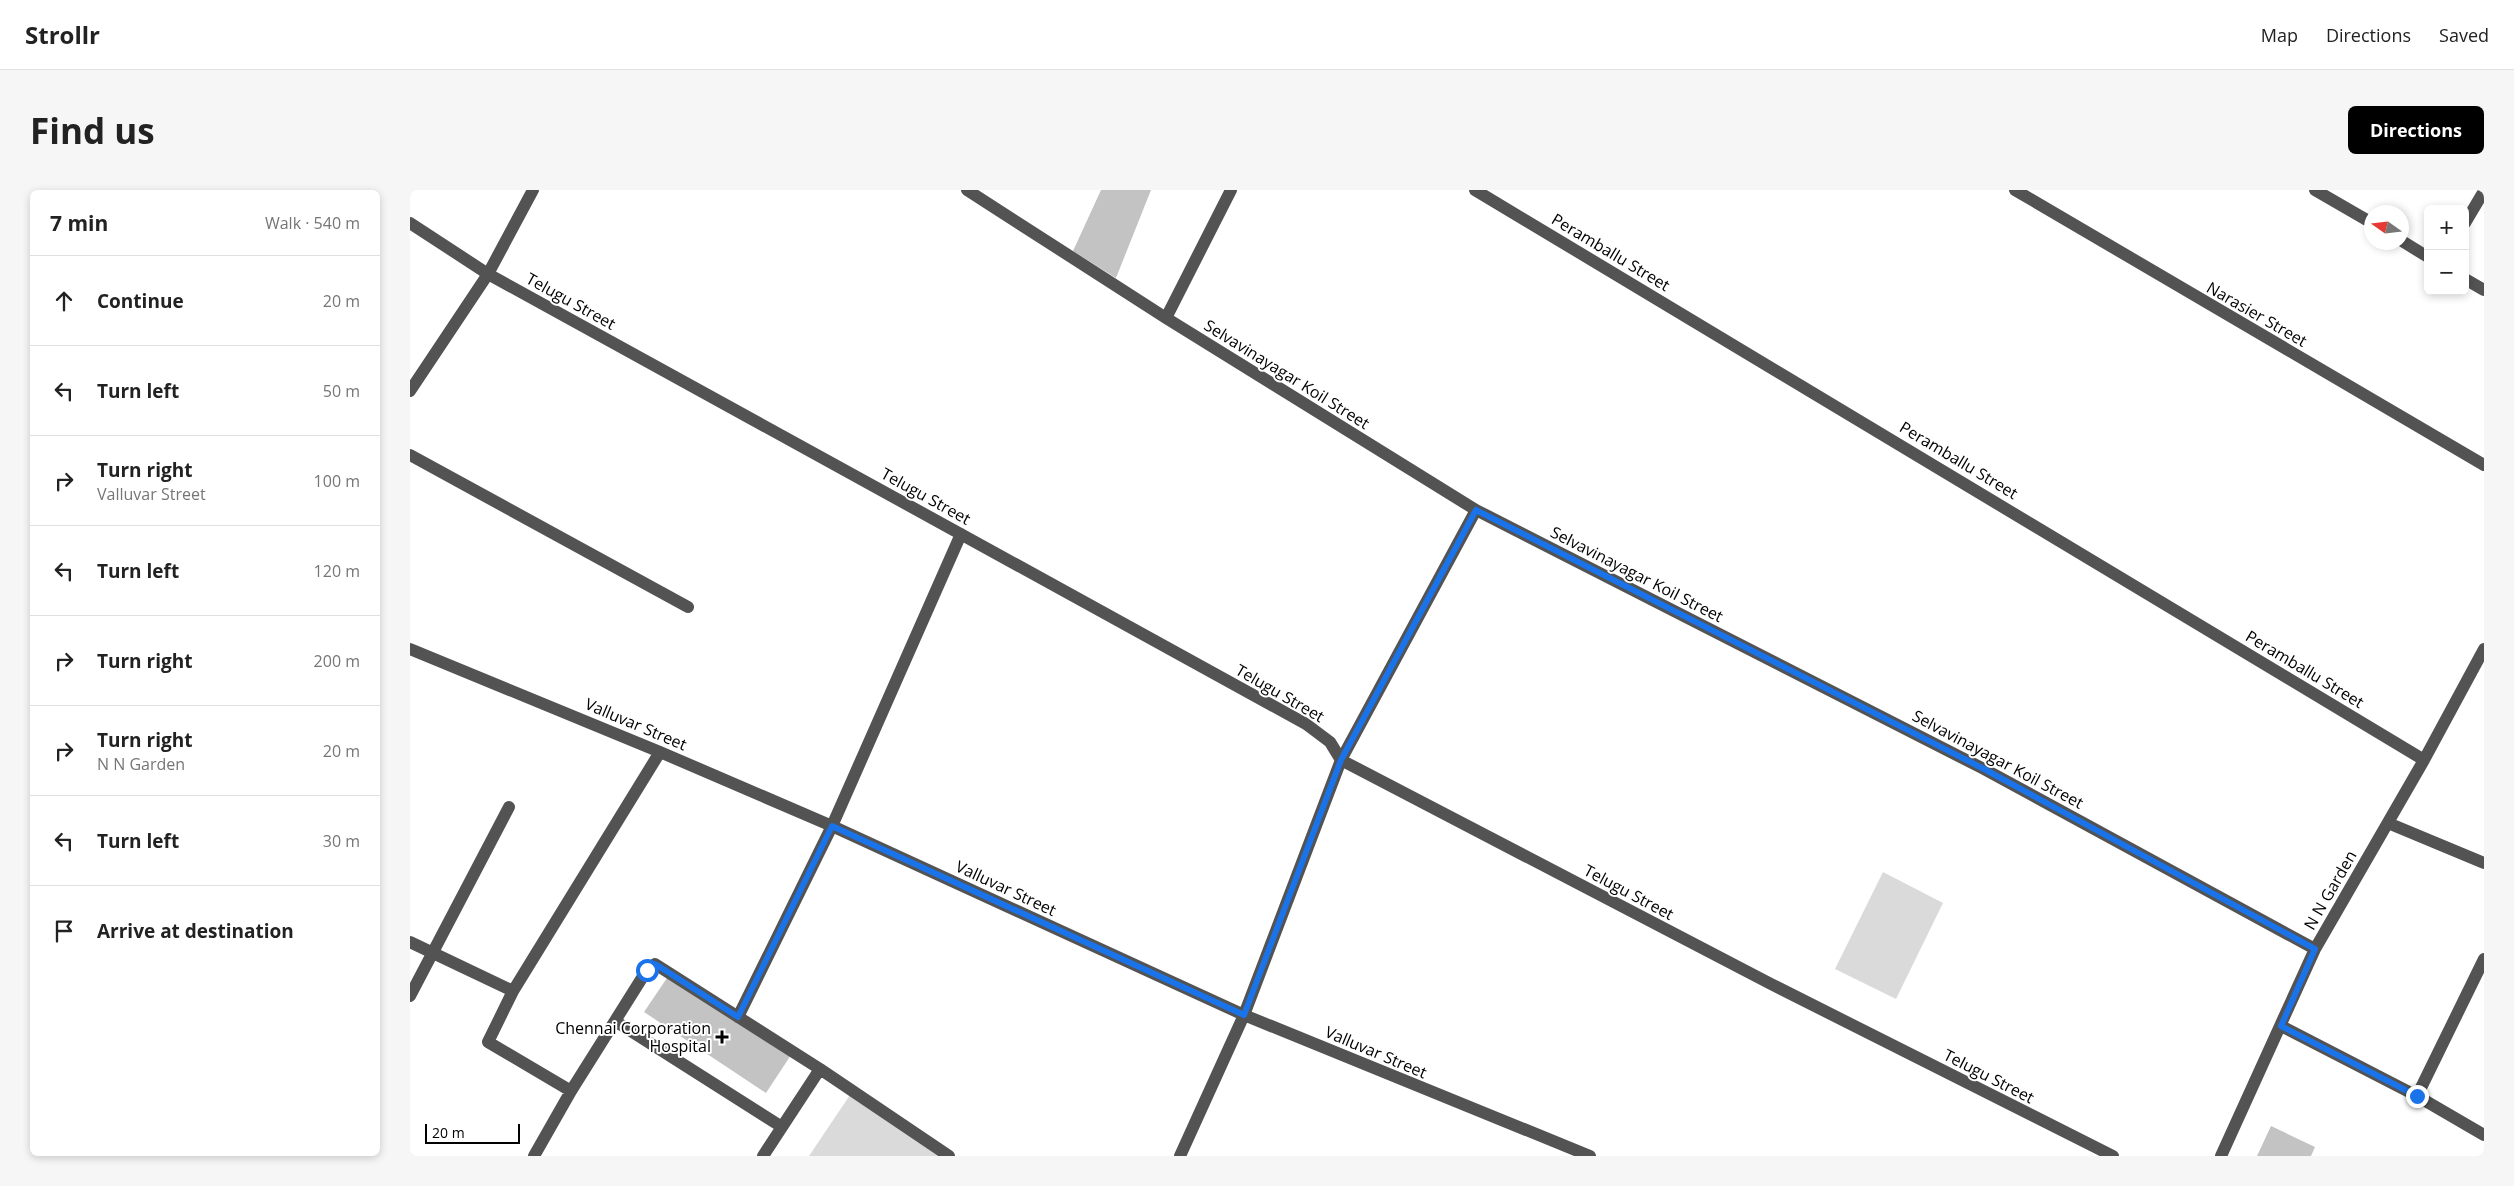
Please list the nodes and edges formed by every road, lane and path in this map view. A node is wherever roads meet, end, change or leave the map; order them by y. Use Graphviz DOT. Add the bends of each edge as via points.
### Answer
graph roads {
  1 [pos="533,190"];
  2 [pos="966,190"];
  3 [pos="1231,190"];
  4 [pos="1475,190"];
  5 [pos="2015,190"];
  6 [pos="2315,190"];
  7 [pos="2484,191"];
  8 [pos="2469,216"];
  9 [pos="2364,219"];
  10 [pos="410,223"];
  11 [pos="2409,245"];
  12 [pos="2424,255"];
  13 [pos="488,274"];
  14 [pos="2469,281"];
  15 [pos="2484,290"];
  16 [pos="1166,318"];
  17 [pos="410,392"];
  18 [pos="410,455"];
  19 [pos="2484,465"];
  20 [pos="1476,510"];
  21 [pos="961,534"];
  22 [pos="688,607"];
  23 [pos="410,649"];
  24 [pos="2484,649"];
  25 [pos="660,752"];
  26 [pos="1341,760"];
  27 [pos="2424,760"];
  28 [pos="509,807"];
  29 [pos="2388,824"];
  30 [pos="832,826"];
  31 [pos="2484,863"];
  32 [pos="410,942"];
  33 [pos="2315,949"];
  34 [pos="432,953"];
  35 [pos="2484,960"];
  36 [pos="514,992"];
  37 [pos="410,996"];
  38 [pos="1244,1015"];
  39 [pos="738,1017"];
  40 [pos="615,1020"];
  41 [pos="2281,1026"];
  42 [pos="820,1069"];
  43 [pos="571,1091"];
  44 [pos="2417,1096"];
  45 [pos="782,1127"];
  46 [pos="2484,1135"];
  47 [pos="534,1156"];
  48 [pos="763,1156"];
  49 [pos="949,1156"];
  50 [pos="1180,1156"];
  51 [pos="1590,1156"];
  52 [pos="2113,1156"];
  53 [pos="2221,1156"];
  1 -- 13 [label="street"];
  2 -- 16 [label="street, Selvavinayagar Koil Street"];
  3 -- 16 [label="street"];
  4 -- 27 [label="street, Peramballu Street"];
  5 -- 19 [label="street, Narasier Street"];
  6 -- 9 [label="street"];
  7 -- 8 [label="street"];
  10 -- 13 [label="street, Telugu Street"];
  11 -- 12 [label="street"];
  13 -- 17 [label="street"];
  13 -- 21 [label="street, Telugu Street"];
  14 -- 15 [label="street"];
  16 -- 20 [label="street, Selvavinayagar Koil Street"];
  18 -- 22 [label="street"];
  20 -- 26 [label="street"];
  20 -- 33 [label="street, Selvavinayagar Koil Street" via="1984,769"];
  21 -- 26 [label="street, Telugu Street" via="1306,724 1330,742"];
  21 -- 30 [label="street"];
  23 -- 25 [label="street, Valluvar Street"];
  24 -- 27 [label="street, N N Garden"];
  25 -- 30 [label="street, Valluvar Street"];
  25 -- 36 [label="street"];
  26 -- 38 [label="street"];
  26 -- 52 [label="street, Telugu Street" via="1771,984"];
  27 -- 29 [label="street, N N Garden"];
  28 -- 34 [label="street"];
  29 -- 31 [label="street"];
  29 -- 33 [label="street, N N Garden"];
  30 -- 38 [label="street, Valluvar Street"];
  30 -- 39 [label="street"];
  32 -- 34 [label="street"];
  33 -- 41 [label="street, N N Garden"];
  34 -- 36 [label="street"];
  34 -- 37 [label="street"];
  35 -- 44 [label="street"];
  36 -- 43 [label="street" via="488,1042"];
  38 -- 50 [label="street"];
  38 -- 51 [label="street, Valluvar Street"];
  39 -- 40 [label="street" via="655,964 647,970"];
  39 -- 42 [label="street"];
  40 -- 43 [label="street"];
  40 -- 45 [label="street"];
  41 -- 44 [label="street"];
  41 -- 53 [label="street, N N Garden"];
  42 -- 45 [label="street"];
  42 -- 49 [label="street"];
  43 -- 47 [label="street"];
  44 -- 46 [label="street"];
  45 -- 48 [label="street"];
}
